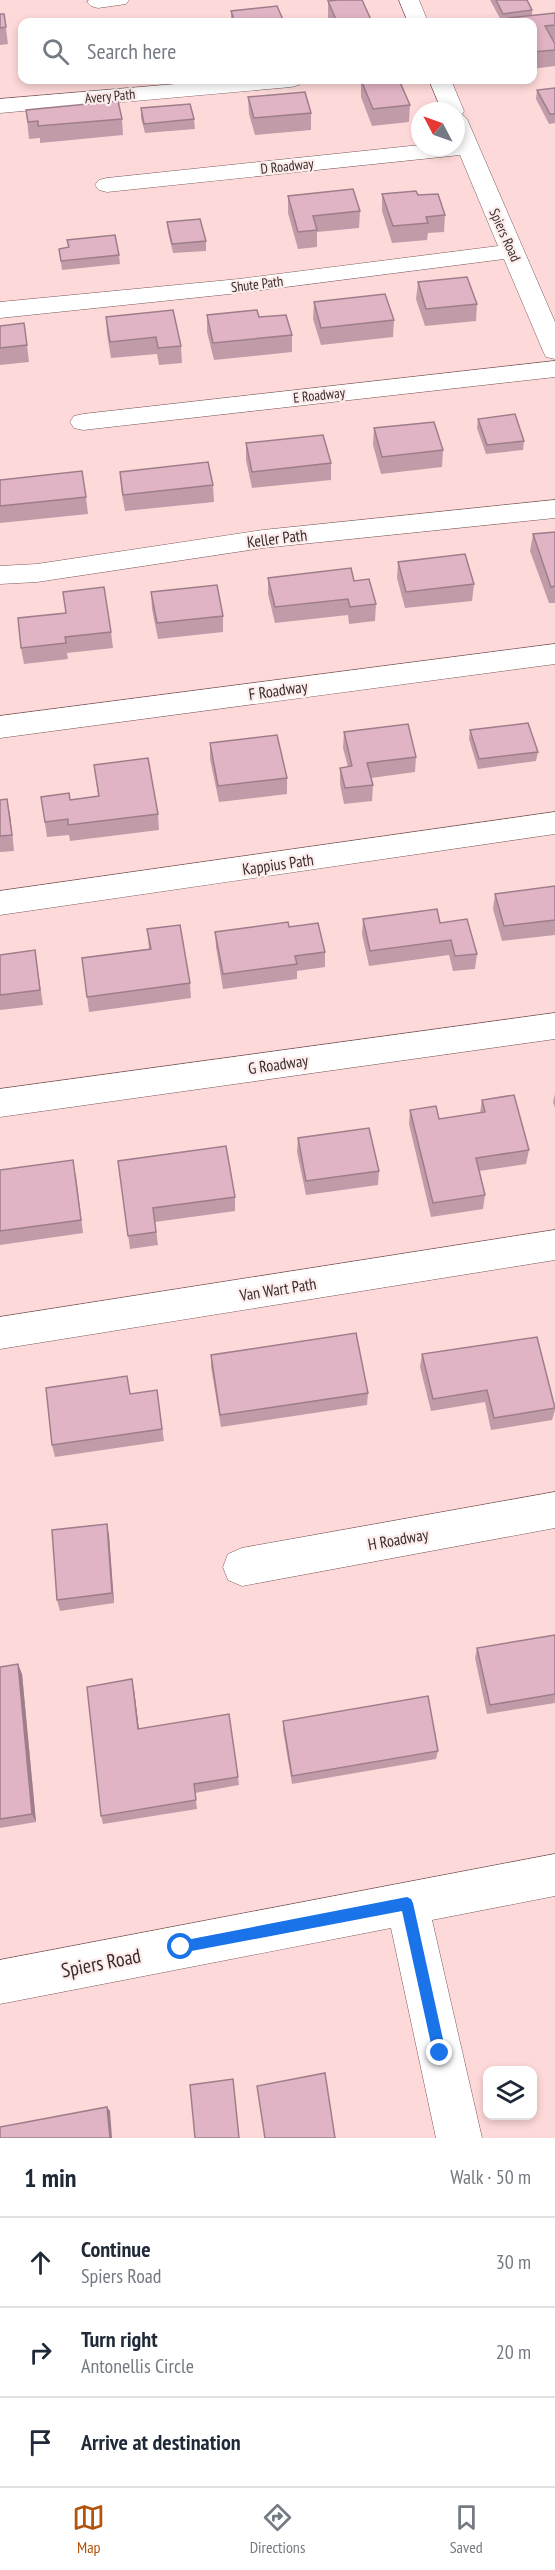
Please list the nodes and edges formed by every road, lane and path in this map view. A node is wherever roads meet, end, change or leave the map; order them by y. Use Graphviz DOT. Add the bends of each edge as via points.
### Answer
graph roads {
  1 [pos="119,0"];
  2 [pos="409,0"];
  3 [pos="98,3"];
  4 [pos="416,18"];
  5 [pos="246,84"];
  6 [pos="442,84"];
  7 [pos="449,102"];
  8 [pos="0,106"];
  9 [pos="465,142"];
  10 [pos="467,147"];
  11 [pos="107,185"];
  12 [pos="513,251"];
  13 [pos="0,310"];
  14 [pos="555,351"];
  15 [pos="555,369"];
  16 [pos="83,422"];
  17 [pos="555,509"];
  18 [pos="0,575"];
  19 [pos="555,654"];
  20 [pos="0,727"];
  21 [pos="555,823"];
  22 [pos="0,903"];
  23 [pos="555,1026"];
  24 [pos="0,1103"];
  25 [pos="555,1245"];
  26 [pos="0,1333"];
  27 [pos="555,1510"];
  28 [pos="242,1567"];
  29 [pos="555,1875"];
  30 [pos="407,1903"];
  31 [pos="0,1982"];
  32 [pos="459,2138"];
  1 -- 3 [label="street"];
  2 -- 4 [label="street"];
  5 -- 8 [label="street, Avery Path"];
  6 -- 7 [label="street"];
  9 -- 10 [label="street, Spiers Road"];
  10 -- 11 [label="street, D Roadway"];
  10 -- 12 [label="street, Spiers Road"];
  12 -- 13 [label="street, Shute Path" via="239,286"];
  12 -- 14 [label="street, Spiers Road"];
  15 -- 16 [label="street, E Roadway"];
  17 -- 18 [label="street, Keller Path" via="263,539 37,573"];
  19 -- 20 [label="street, F Roadway"];
  21 -- 22 [label="street, Kappius Path"];
  23 -- 24 [label="street, G Roadway"];
  25 -- 26 [label="street, Van Wart Path"];
  27 -- 28 [label="street, H Roadway"];
  29 -- 30 [label="street, Spiers Road"];
  30 -- 31 [label="street, Spiers Road"];
  30 -- 32 [label="street"];
}
